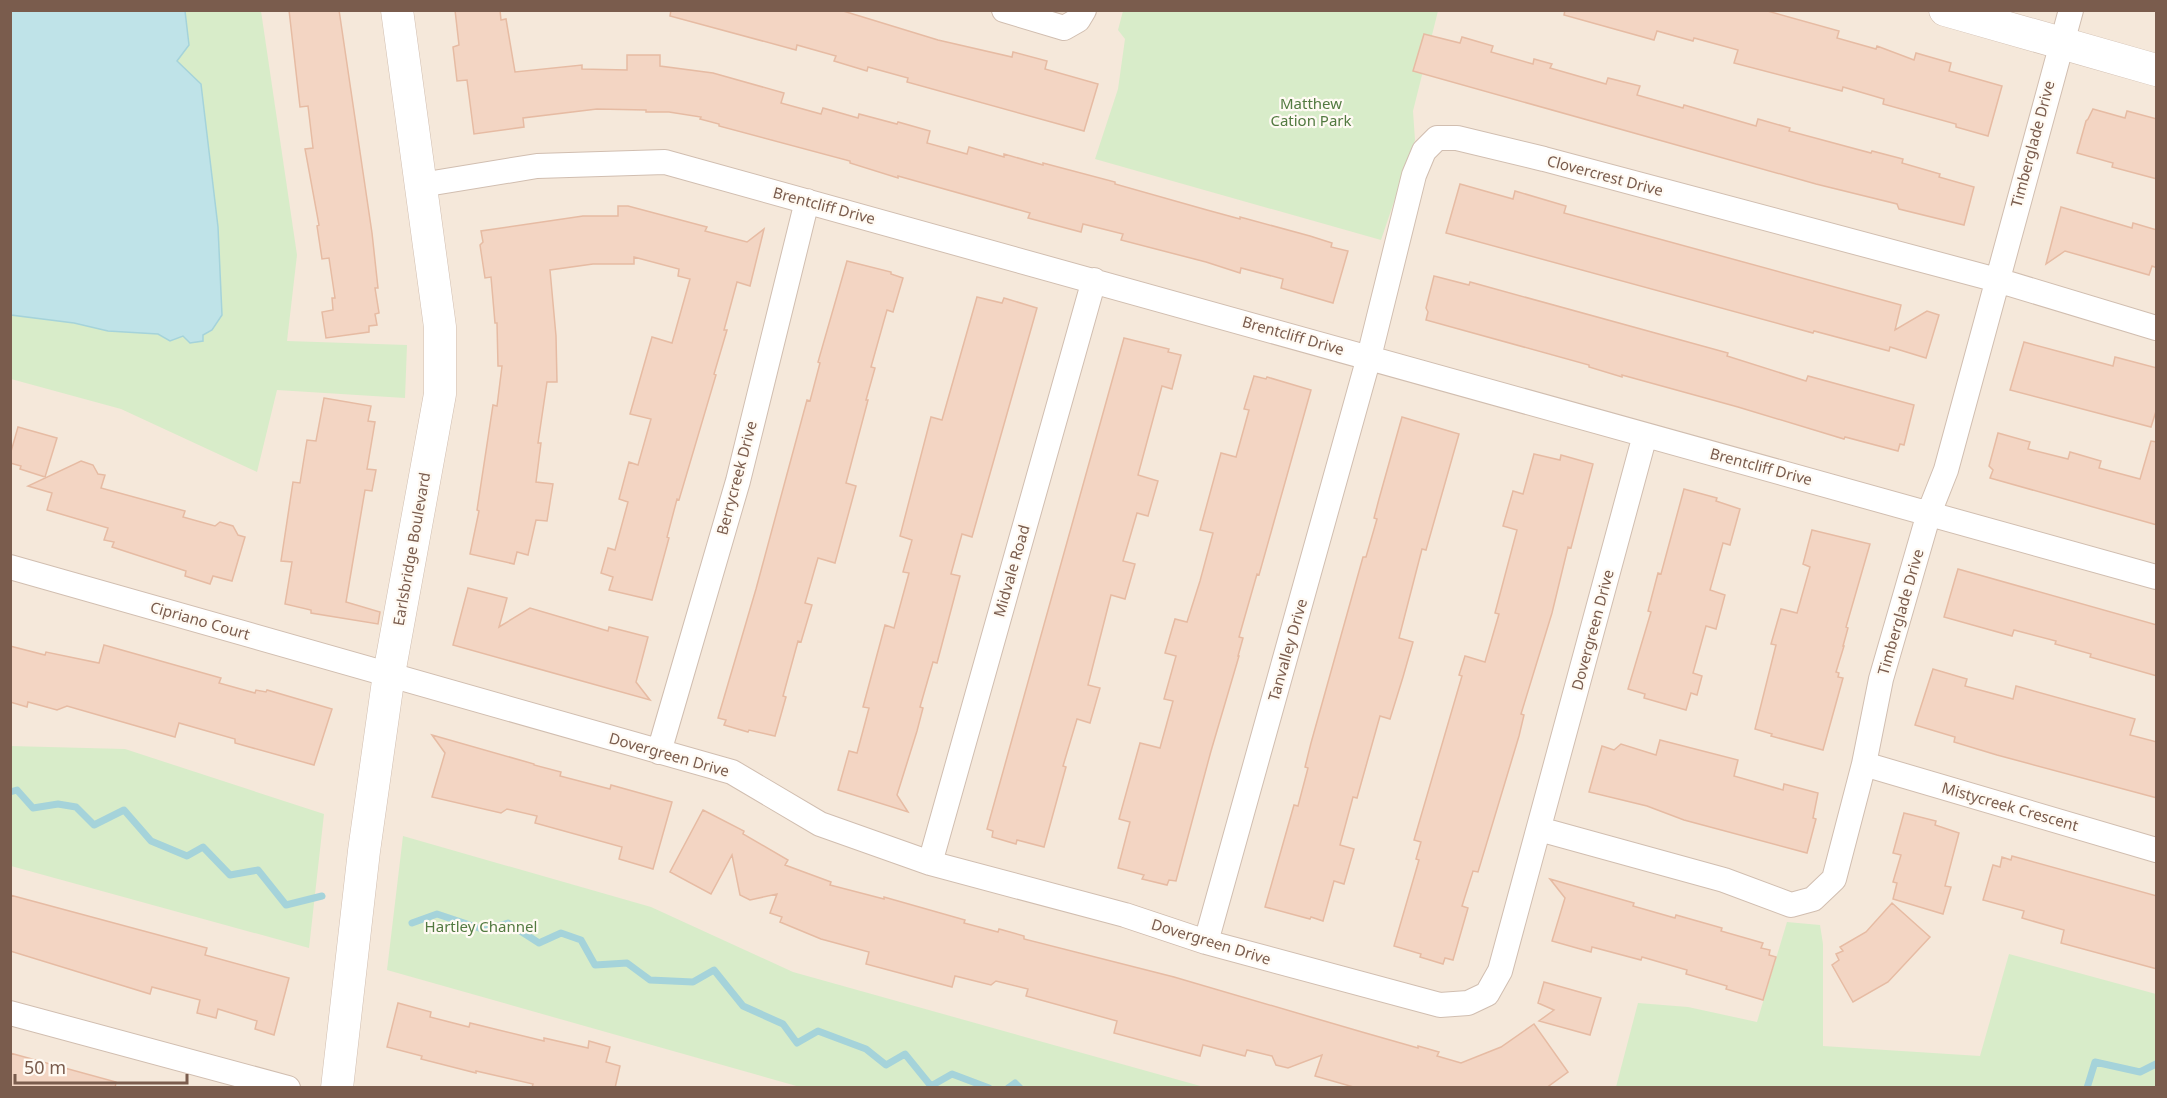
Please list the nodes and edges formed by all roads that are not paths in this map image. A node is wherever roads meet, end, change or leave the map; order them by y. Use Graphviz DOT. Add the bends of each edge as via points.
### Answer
graph roads {
  1 [pos="397,10"];
  2 [pos="1004,10"];
  3 [pos="1084,10"];
  4 [pos="1945,10"];
  5 [pos="2071,10"];
  6 [pos="2061,44"];
  7 [pos="2157,70"];
  8 [pos="421,185"];
  9 [pos="807,201"];
  10 [pos="1094,280"];
  11 [pos="1996,280"];
  12 [pos="2157,328"];
  13 [pos="1369,357"];
  14 [pos="1645,435"];
  15 [pos="1929,513"];
  16 [pos="10,567"];
  17 [pos="2157,576"];
  18 [pos="389,674"];
  19 [pos="659,752"];
  20 [pos="1864,764"];
  21 [pos="1539,829"];
  22 [pos="2157,850"];
  23 [pos="930,862"];
  24 [pos="1206,942"];
  25 [pos="10,1012"];
  26 [pos="288,1088"];
  27 [pos="337,1088"];
  1 -- 8 [label="street, Earlsbridge Boulevard"];
  2 -- 3 [label="street" via="1064,28 1078,20"];
  4 -- 6 [label="street"];
  5 -- 6 [label="street, Timberglade Drive"];
  6 -- 7 [label="street"];
  6 -- 11 [label="street, Timberglade Drive"];
  8 -- 9 [label="street, Brentcliff Drive" via="537,166 665,162"];
  8 -- 18 [label="street, Earlsbridge Boulevard" via="440,327 440,394"];
  9 -- 10 [label="street, Brentcliff Drive"];
  9 -- 19 [label="street, Berrycreek Drive" via="738,481"];
  10 -- 13 [label="street, Brentcliff Drive"];
  10 -- 23 [label="street, Midvale Road"];
  11 -- 12 [label="street"];
  11 -- 13 [label="street, Clovercrest Drive" via="1544,159 1457,138 1437,138 1424,151 1414,175"];
  11 -- 15 [label="street, Timberglade Drive" via="1946,470"];
  13 -- 14 [label="street, Brentcliff Drive"];
  13 -- 24 [label="street, Tanvalley Drive"];
  14 -- 15 [label="street, Brentcliff Drive"];
  14 -- 21 [label="street, Dovergreen Drive"];
  15 -- 17 [label="street, Brentcliff Drive"];
  15 -- 20 [label="street, Timberglade Drive" via="1881,680"];
  16 -- 18 [label="street, Cipriano Court"];
  18 -- 19 [label="street, Dovergreen Drive"];
  18 -- 27 [label="street, Earlsbridge Boulevard"];
  19 -- 23 [label="street, Dovergreen Drive" via="732,772 820,824"];
  20 -- 21 [label="street, Timberglade Drive" via="1834,879 1813,899 1791,905 1724,880"];
  20 -- 22 [label="street, Mistycreek Crescent"];
  21 -- 24 [label="street, Dovergreen Drive" via="1500,971 1487,994 1468,1002 1440,1005"];
  23 -- 24 [label="street, Dovergreen Drive" via="1125,915"];
  25 -- 26 [label="street"];
}
